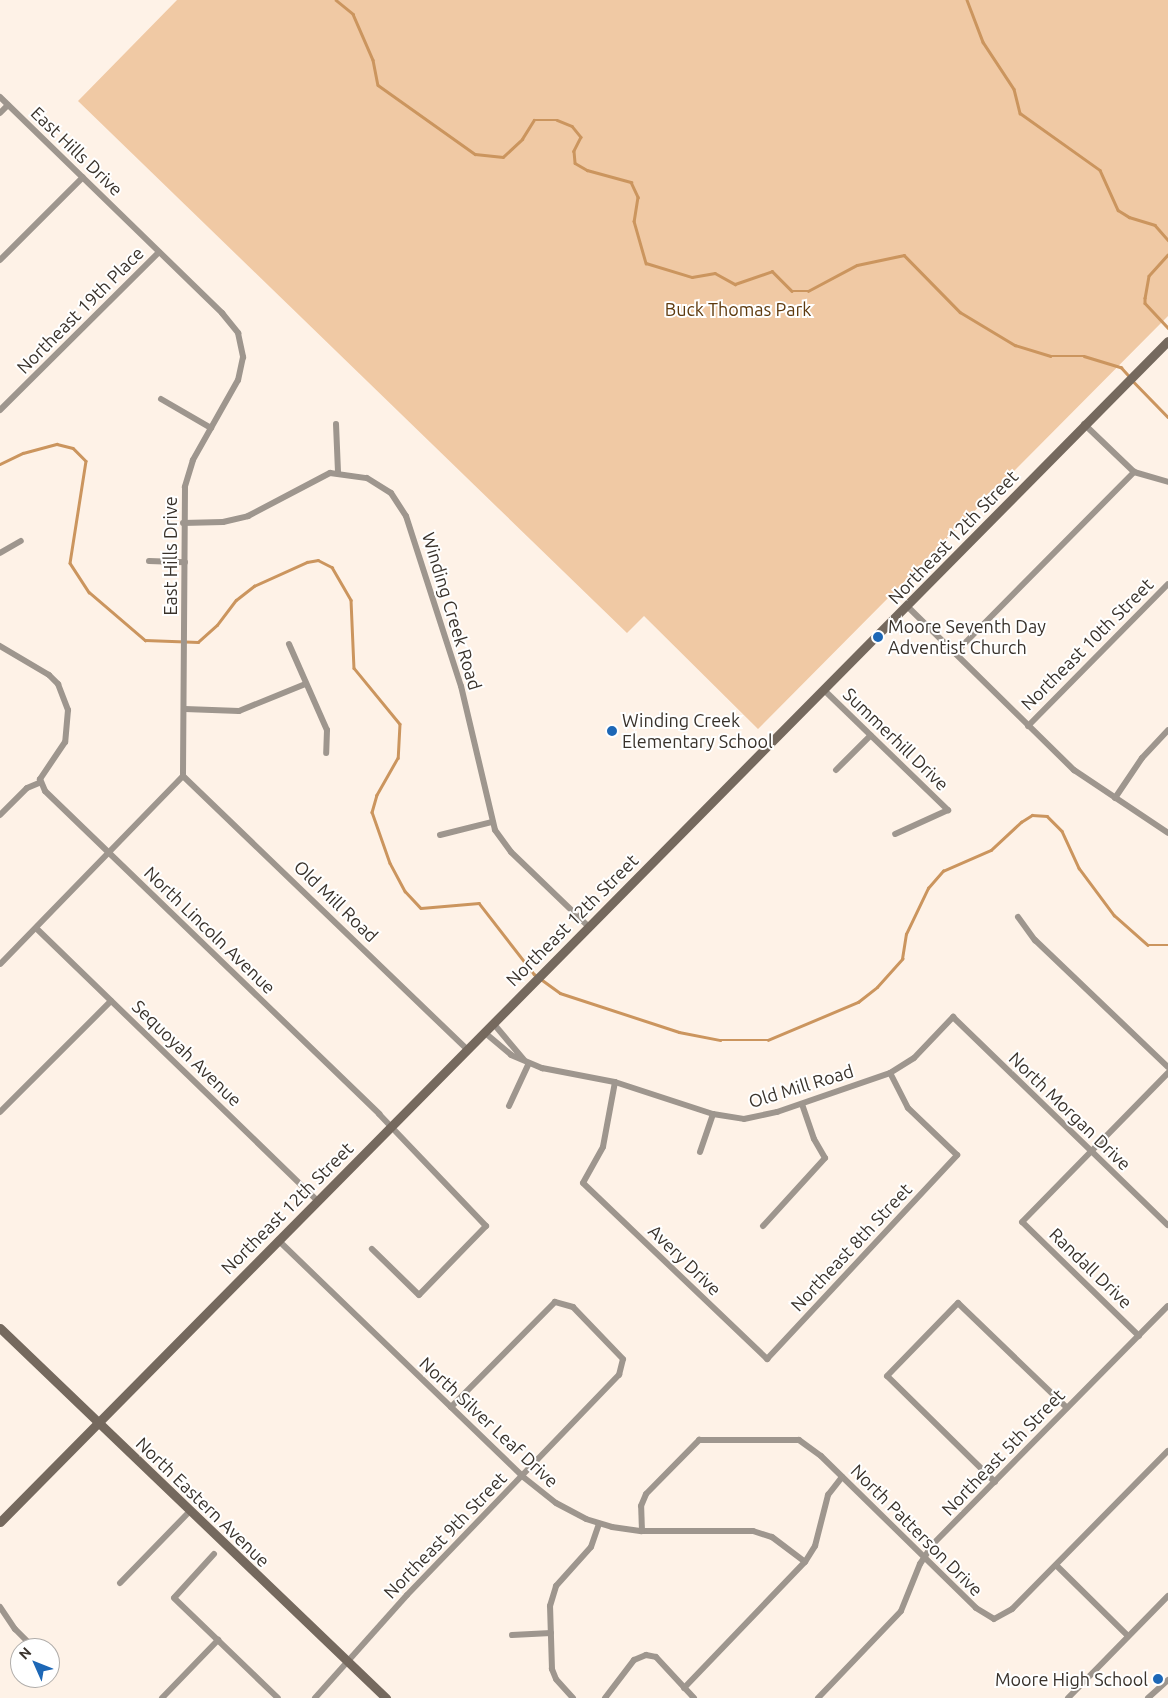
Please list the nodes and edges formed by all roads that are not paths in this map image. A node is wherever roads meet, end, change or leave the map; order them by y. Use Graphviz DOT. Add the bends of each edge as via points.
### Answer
graph roads {
  1 [pos="0,98"];
  2 [pos="8,105"];
  3 [pos="0,113"];
  4 [pos="83,177"];
  5 [pos="159,252"];
  6 [pos="0,260"];
  7 [pos="1168,341"];
  8 [pos="161,400"];
  9 [pos="0,410"];
  10 [pos="336,424"];
  11 [pos="1084,424"];
  12 [pos="211,428"];
  13 [pos="338,472"];
  14 [pos="1134,472"];
  15 [pos="1168,482"];
  16 [pos="184,523"];
  17 [pos="21,541"];
  18 [pos="0,553"];
  19 [pos="149,561"];
  20 [pos="184,562"];
  21 [pos="1168,584"];
  22 [pos="908,607"];
  23 [pos="289,644"];
  24 [pos="0,646"];
  25 [pos="955,653"];
  26 [pos="305,684"];
  27 [pos="824,690"];
  28 [pos="185,709"];
  29 [pos="1028,726"];
  30 [pos="1168,730"];
  31 [pos="871,735"];
  32 [pos="326,753"];
  33 [pos="836,770"];
  34 [pos="183,776"];
  35 [pos="39,783"];
  36 [pos="1115,798"];
  37 [pos="0,815"];
  38 [pos="492,822"];
  39 [pos="1168,833"];
  40 [pos="896,834"];
  41 [pos="440,835"];
  42 [pos="110,853"];
  43 [pos="1018,917"];
  44 [pos="588,926"];
  45 [pos="36,928"];
  46 [pos="0,964"];
  47 [pos="111,1001"];
  48 [pos="953,1017"];
  49 [pos="493,1023"];
  50 [pos="484,1032"];
  51 [pos="467,1049"];
  52 [pos="527,1061"];
  53 [pos="1168,1067"];
  54 [pos="890,1073"];
  55 [pos="1168,1073"];
  56 [pos="615,1082"];
  57 [pos="802,1104"];
  58 [pos="509,1106"];
  59 [pos="0,1112"];
  60 [pos="713,1114"];
  61 [pos="390,1128"];
  62 [pos="1092,1151"];
  63 [pos="700,1152"];
  64 [pos="317,1200"];
  65 [pos="1168,1225"];
  66 [pos="763,1226"];
  67 [pos="278,1240"];
  68 [pos="372,1250"];
  69 [pos="1168,1306"];
  70 [pos="0,1328"];
  71 [pos="1139,1336"];
  72 [pos="767,1359"];
  73 [pos="451,1407"];
  74 [pos="1066,1408"];
  75 [pos="96,1423"];
  76 [pos="1168,1451"];
  77 [pos="522,1476"];
  78 [pos="842,1477"];
  79 [pos="995,1482"];
  80 [pos="189,1512"];
  81 [pos="0,1522"];
  82 [pos="598,1524"];
  83 [pos="642,1531"];
  84 [pos="214,1554"];
  85 [pos="924,1557"];
  86 [pos="805,1562"];
  87 [pos="1056,1565"];
  88 [pos="120,1583"];
  89 [pos="1168,1596"];
  90 [pos="0,1606"];
  91 [pos="550,1634"];
  92 [pos="512,1635"];
  93 [pos="1128,1636"];
  94 [pos="24,1638"];
  95 [pos="218,1640"];
  96 [pos="349,1662"];
  97 [pos="1168,1680"];
  98 [pos="684,1688"];
  99 [pos="162,1698"];
  100 [pos="278,1698"];
  101 [pos="314,1698"];
  102 [pos="386,1698"];
  103 [pos="573,1698"];
  104 [pos="605,1698"];
  105 [pos="694,1698"];
  106 [pos="818,1698"];
  107 [pos="1068,1698"];
  108 [pos="1148,1698"];
  1 -- 2 [label="street, East Hills Drive"];
  2 -- 3 [label="street"];
  2 -- 4 [label="street, East Hills Drive"];
  4 -- 5 [label="street, East Hills Drive"];
  4 -- 6 [label="street"];
  5 -- 9 [label="street, Northeast 19th Place"];
  5 -- 12 [label="street, East Hills Drive" via="232,323 242,344 244,356 238,380"];
  7 -- 11 [label="street, Northeast 12th Street"];
  8 -- 12 [label="street"];
  10 -- 13 [label="street"];
  11 -- 14 [label="street"];
  11 -- 22 [label="street, Northeast 12th Street"];
  12 -- 16 [label="street, East Hills Drive" via="186,478"];
  13 -- 16 [label="street, Winding Creek Road" via="312,480 248,516 223,522"];
  13 -- 38 [label="street, Winding Creek Road" via="367,478 385,487 397,499 406,516 461,686"];
  14 -- 15 [label="street"];
  14 -- 25 [label="street"];
  16 -- 20 [label="street, East Hills Drive"];
  17 -- 18 [label="street"];
  19 -- 20 [label="street"];
  20 -- 28 [label="street, East Hills Drive"];
  21 -- 29 [label="street, Northeast 10th Street"];
  22 -- 25 [label="street"];
  22 -- 27 [label="street, Northeast 12th Street"];
  23 -- 26 [label="street"];
  24 -- 35 [label="street" via="49,675 58,684 68,710 65,742 41,775"];
  25 -- 29 [label="street"];
  26 -- 28 [label="street" via="239,710"];
  26 -- 32 [label="street" via="327,730"];
  27 -- 31 [label="street, Summerhill Drive"];
  27 -- 44 [label="street, Northeast 12th Street"];
  28 -- 34 [label="street, East Hills Drive"];
  29 -- 36 [label="street" via="1074,770"];
  30 -- 36 [label="street" via="1142,758"];
  31 -- 33 [label="street"];
  31 -- 40 [label="street, Summerhill Drive" via="948,810"];
  34 -- 42 [label="street"];
  34 -- 51 [label="street, Old Mill Road"];
  35 -- 37 [label="street" via="26,788"];
  35 -- 42 [label="street, North Lincoln Avenue"];
  36 -- 39 [label="street"];
  38 -- 41 [label="street"];
  38 -- 44 [label="street, Winding Creek Road" via="511,852"];
  42 -- 45 [label="street"];
  42 -- 61 [label="street, North Lincoln Avenue"];
  43 -- 53 [label="street" via="1035,940"];
  44 -- 49 [label="street, Northeast 12th Street"];
  45 -- 46 [label="street"];
  45 -- 47 [label="street, Sequoyah Avenue"];
  47 -- 59 [label="street"];
  47 -- 64 [label="street, Sequoyah Avenue"];
  48 -- 54 [label="street, Old Mill Road" via="914,1058"];
  48 -- 62 [label="street, North Morgan Drive"];
  49 -- 50 [label="street, Northeast 12th Street"];
  49 -- 52 [label="street"];
  50 -- 51 [label="street, Northeast 12th Street"];
  50 -- 52 [label="street, Old Mill Road" via="511,1056"];
  51 -- 61 [label="street, Northeast 12th Street"];
  52 -- 56 [label="street, Old Mill Road" via="556,1072"];
  52 -- 58 [label="street"];
  54 -- 57 [label="street, Old Mill Road"];
  54 -- 72 [label="street, Northeast 8th Street" via="908,1108 957,1155"];
  55 -- 62 [label="street"];
  56 -- 60 [label="street, Old Mill Road"];
  56 -- 72 [label="street, Avery Drive" via="603,1147 583,1183"];
  57 -- 60 [label="street, Old Mill Road" via="758,1117"];
  57 -- 66 [label="street" via="814,1139 825,1158"];
  60 -- 63 [label="street"];
  61 -- 64 [label="street, Northeast 12th Street"];
  61 -- 68 [label="street, North Lincoln Avenue" via="486,1226 419,1295"];
  62 -- 65 [label="street, North Morgan Drive"];
  62 -- 71 [label="street, Randall Drive" via="1022,1222"];
  64 -- 67 [label="street, Northeast 12th Street"];
  67 -- 73 [label="street, North Silver Leaf Drive"];
  67 -- 75 [label="street, Northeast 12th Street"];
  69 -- 71 [label="street, Northeast 5th Street"];
  70 -- 75 [label="street, North Eastern Avenue"];
  71 -- 74 [label="street, Northeast 5th Street"];
  73 -- 77 [label="street, North Silver Leaf Drive"];
  73 -- 77 [label="street, Northeast 9th Street" via="555,1302 573,1307 616,1348 624,1364 619,1375"];
  74 -- 79 [label="street, Northeast 5th Street"];
  74 -- 79 [label="street" via="958,1303 887,1376"];
  75 -- 80 [label="street, North Eastern Avenue"];
  75 -- 81 [label="street, Northeast 12th Street"];
  76 -- 87 [label="street, North Patterson Drive"];
  77 -- 82 [label="street, North Silver Leaf Drive" via="556,1503"];
  77 -- 96 [label="street, Northeast 9th Street" via="397,1606"];
  78 -- 83 [label="street, North Patterson Drive" via="810,1446 799,1440 699,1440 646,1494 642,1506"];
  78 -- 85 [label="street, North Patterson Drive"];
  78 -- 86 [label="street" via="828,1495 815,1546"];
  79 -- 85 [label="street, Northeast 5th Street"];
  80 -- 88 [label="street"];
  80 -- 96 [label="street, North Eastern Avenue"];
  82 -- 83 [label="street, North Silver Leaf Drive"];
  82 -- 91 [label="street" via="591,1547 554,1590 550,1606"];
  83 -- 86 [label="street, North Silver Leaf Drive" via="754,1531 772,1538"];
  84 -- 95 [label="street" via="174,1598"];
  85 -- 87 [label="street, North Patterson Drive" via="983,1615 994,1620 1012,1609"];
  85 -- 106 [label="street, Northeast 5th Street" via="901,1611"];
  86 -- 98 [label="street"];
  87 -- 93 [label="street"];
  89 -- 93 [label="street"];
  90 -- 94 [label="street"];
  91 -- 92 [label="street"];
  91 -- 103 [label="street" via="554,1674"];
  93 -- 107 [label="street"];
  95 -- 99 [label="street"];
  95 -- 100 [label="street"];
  96 -- 101 [label="street, Northeast 9th Street"];
  96 -- 102 [label="street, North Eastern Avenue"];
  97 -- 108 [label="street"];
  98 -- 104 [label="street" via="656,1657 646,1655 634,1660"];
  98 -- 105 [label="street"];
}
